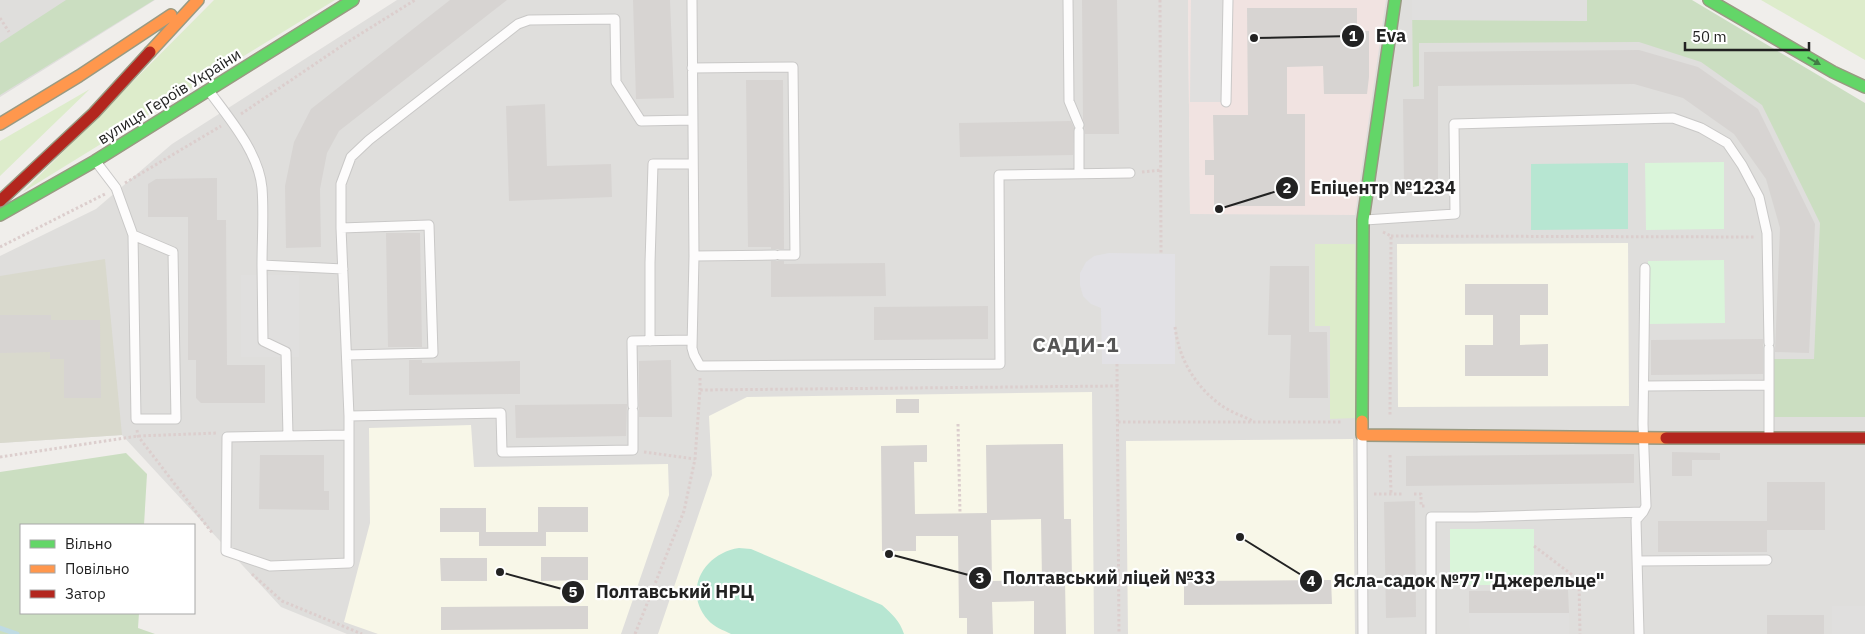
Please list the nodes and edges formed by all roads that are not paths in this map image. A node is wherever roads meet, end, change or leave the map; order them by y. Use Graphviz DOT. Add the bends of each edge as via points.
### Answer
graph roads {
  1 [pos="196,0"];
  2 [pos="353,0"];
  3 [pos="692,0"];
  4 [pos="1068,0"];
  5 [pos="1228,0"];
  6 [pos="1394,0"];
  7 [pos="1709,0"];
  8 [pos="1719,0"];
  9 [pos="1726,11"];
  10 [pos="692,68"];
  11 [pos="79,76"];
  12 [pos="94,82"];
  13 [pos="1865,88"];
  14 [pos="209,90"];
  15 [pos="98,94"];
  16 [pos="1226,102"];
  17 [pos="94,113"];
  18 [pos="692,120"];
  19 [pos="0,124"];
  20 [pos="95,161"];
  21 [pos="693,164"];
  22 [pos="1079,173"];
  23 [pos="1130,173"];
  24 [pos="0,202"];
  25 [pos="0,214"];
  26 [pos="1363,220"];
  27 [pos="341,228"];
  28 [pos="133,235"];
  29 [pos="694,256"];
  30 [pos="262,266"];
  31 [pos="1645,268"];
  32 [pos="343,269"];
  33 [pos="650,340"];
  34 [pos="692,340"];
  35 [pos="347,355"];
  36 [pos="1769,385"];
  37 [pos="1644,386"];
  38 [pos="349,416"];
  39 [pos="1362,434"];
  40 [pos="348,435"];
  41 [pos="288,436"];
  42 [pos="1644,438"];
  43 [pos="1865,438"];
  44 [pos="1770,439"];
  45 [pos="1643,512"];
  46 [pos="1767,560"];
  47 [pos="1637,561"];
  48 [pos="1363,634"];
  49 [pos="1432,634"];
  50 [pos="1639,634"];
  1 -- 11 [label="street"];
  1 -- 17 [label="street"];
  2 -- 14 [label="street, вулиця Героїв України"];
  3 -- 10 [label="lane"];
  4 -- 22 [label="lane" via="1070,101 1079,128"];
  5 -- 16 [label="lane"];
  6 -- 26 [label="street"];
  7 -- 9 [label="street"];
  8 -- 9 [label="street"];
  9 -- 13 [label="street, one-way"];
  10 -- 18 [label="lane"];
  10 -- 29 [label="lane" via="793,67 795,255"];
  11 -- 12 [label="street"];
  11 -- 19 [label="street"];
  14 -- 20 [label="street, вулиця Героїв України"];
  14 -- 30 [label="lane" via="254,158 262,187"];
  15 -- 17 [label="street"];
  17 -- 24 [label="street"];
  18 -- 21 [label="lane"];
  18 -- 27 [label="lane" via="641,121 616,82 615,19 530,20 518,24 350,157 341,184"];
  20 -- 25 [label="street, вулиця Героїв України" via="16,208"];
  20 -- 28 [label="lane" via="116,188"];
  21 -- 29 [label="lane"];
  21 -- 33 [label="lane" via="653,164"];
  22 -- 23 [label="lane"];
  22 -- 34 [label="lane" via="999,175 1000,364 700,366"];
  26 -- 36 [label="lane" via="1455,214 1454,124 1673,118 1701,128 1727,143 1759,197 1767,237"];
  26 -- 39 [label="street"];
  27 -- 32 [label="lane"];
  27 -- 35 [label="lane" via="429,224 433,353"];
  28 -- 28 [label="lane" via="136,419 176,419 173,252"];
  29 -- 34 [label="lane"];
  30 -- 32 [label="lane"];
  30 -- 41 [label="lane" via="263,341 286,352"];
  31 -- 37 [label="lane"];
  32 -- 35 [label="lane"];
  33 -- 34 [label="lane"];
  33 -- 38 [label="lane" via="632,341 634,450 502,452 501,413"];
  35 -- 38 [label="lane"];
  36 -- 37 [label="lane"];
  36 -- 44 [label="lane"];
  37 -- 42 [label="lane"];
  38 -- 40 [label="lane"];
  39 -- 42 [label="street"];
  39 -- 48 [label="lane"];
  40 -- 41 [label="lane"];
  40 -- 41 [label="lane" via="349,563 270,566 226,551 227,437"];
  42 -- 44 [label="street"];
  42 -- 45 [label="lane" via="1646,506"];
  43 -- 44 [label="street"];
  45 -- 47 [label="lane" via="1636,520"];
  45 -- 49 [label="lane" via="1430,517"];
  46 -- 47 [label="lane"];
  47 -- 50 [label="lane"];
}
